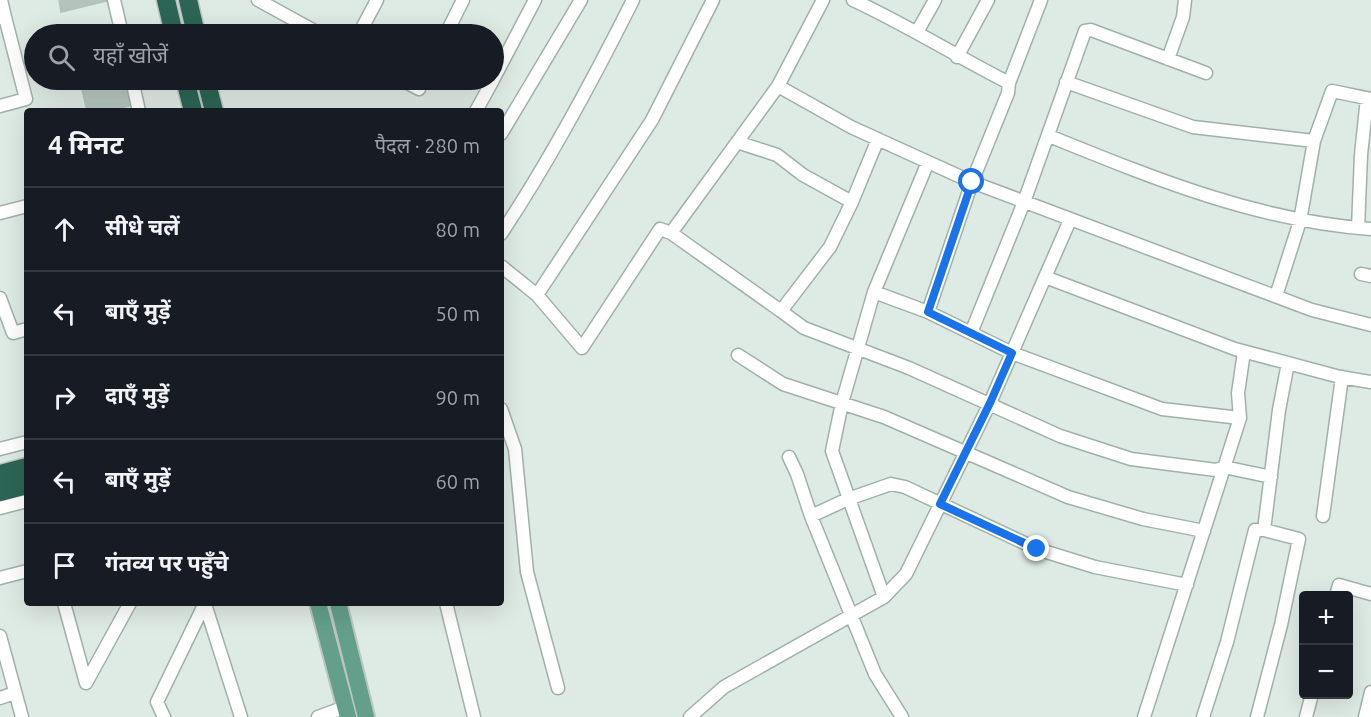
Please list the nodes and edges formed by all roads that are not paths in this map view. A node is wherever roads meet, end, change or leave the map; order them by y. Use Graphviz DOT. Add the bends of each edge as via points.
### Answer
graph roads {
  1 [pos="1,0"];
  2 [pos="114,0"];
  3 [pos="166,0"];
  4 [pos="258,0"];
  5 [pos="377,0"];
  6 [pos="463,0"];
  7 [pos="536,0"];
  8 [pos="581,0"];
  9 [pos="633,0"];
  10 [pos="713,0"];
  11 [pos="823,0"];
  12 [pos="853,0"];
  13 [pos="935,0"];
  14 [pos="988,0"];
  15 [pos="1041,0"];
  16 [pos="1185,0"];
  17 [pos="189,1"];
  18 [pos="3,18"];
  19 [pos="120,24"];
  20 [pos="172,24"];
  21 [pos="194,24"];
  22 [pos="302,24"];
  23 [pos="364,24"];
  24 [pos="451,24"];
  25 [pos="917,32"];
  26 [pos="957,57"];
  27 [pos="504,59"];
  28 [pos="1168,59"];
  29 [pos="1206,73"];
  30 [pos="1066,82"];
  31 [pos="1009,83"];
  32 [pos="778,86"];
  33 [pos="134,90"];
  34 [pos="188,90"];
  35 [pos="209,90"];
  36 [pos="487,90"];
  37 [pos="1369,98"];
  38 [pos="0,106"];
  39 [pos="138,108"];
  40 [pos="192,108"];
  41 [pos="213,108"];
  42 [pos="478,108"];
  43 [pos="504,129"];
  44 [pos="1049,136"];
  45 [pos="878,139"];
  46 [pos="1314,141"];
  47 [pos="736,142"];
  48 [pos="928,162"];
  49 [pos="972,182"];
  50 [pos="852,202"];
  51 [pos="1024,202"];
  52 [pos="24,207"];
  53 [pos="0,213"];
  54 [pos="1070,220"];
  55 [pos="1300,221"];
  56 [pos="1358,228"];
  57 [pos="1371,229"];
  58 [pos="504,230"];
  59 [pos="671,233"];
  60 [pos="504,268"];
  61 [pos="1045,276"];
  62 [pos="874,292"];
  63 [pos="537,295"];
  64 [pos="1276,296"];
  65 [pos="0,298"];
  66 [pos="781,311"];
  67 [pos="928,312"];
  68 [pos="1371,325"];
  69 [pos="24,330"];
  70 [pos="971,333"];
  71 [pos="856,349"];
  72 [pos="1244,352"];
  73 [pos="1012,353"];
  74 [pos="738,355"];
  75 [pos="1288,363"];
  76 [pos="1342,377"];
  77 [pos="1371,382"];
  78 [pos="842,403"];
  79 [pos="990,403"];
  80 [pos="504,418"];
  81 [pos="1240,418"];
  82 [pos="24,443"];
  83 [pos="0,449"];
  84 [pos="965,454"];
  85 [pos="789,457"];
  86 [pos="1224,467"];
  87 [pos="24,468"];
  88 [pos="0,474"];
  89 [pos="1271,477"];
  90 [pos="24,486"];
  91 [pos="0,492"];
  92 [pos="848,500"];
  93 [pos="24,502"];
  94 [pos="940,504"];
  95 [pos="0,508"];
  96 [pos="811,516"];
  97 [pos="1323,516"];
  98 [pos="1264,530"];
  99 [pos="1204,531"];
  100 [pos="24,572"];
  101 [pos="0,578"];
  102 [pos="1187,585"];
  103 [pos="1337,591"];
  104 [pos="1371,594"];
  105 [pos="884,597"];
  106 [pos="65,606"];
  107 [pos="128,606"];
  108 [pos="204,606"];
  109 [pos="206,606"];
  110 [pos="319,606"];
  111 [pos="339,606"];
  112 [pos="447,606"];
  113 [pos="850,616"];
  114 [pos="0,636"];
  115 [pos="558,688"];
  116 [pos="1371,692"];
  117 [pos="15,693"];
  118 [pos="0,698"];
  119 [pos="1311,699"];
  120 [pos="346,712"];
  121 [pos="22,717"];
  122 [pos="164,717"];
  123 [pos="241,717"];
  124 [pos="318,717"];
  125 [pos="366,717"];
  126 [pos="474,717"];
  127 [pos="690,717"];
  128 [pos="902,717"];
  129 [pos="1144,717"];
  130 [pos="1203,717"];
  131 [pos="1257,717"];
  132 [pos="1306,717"];
  133 [pos="1365,717"];
  1 -- 18 [label="street"];
  2 -- 19 [label="street"];
  3 -- 20 [label="highway"];
  4 -- 22 [label="street"];
  5 -- 23 [label="street"];
  6 -- 24 [label="street"];
  7 -- 27 [label="street"];
  8 -- 43 [label="street"];
  9 -- 58 [label="street" via="536,182"];
  10 -- 63 [label="street" via="652,120"];
  11 -- 32 [label="street"];
  12 -- 25 [label="street"];
  13 -- 25 [label="street"];
  14 -- 26 [label="street"];
  15 -- 31 [label="street"];
  16 -- 28 [label="street"];
  17 -- 21 [label="highway"];
  18 -- 38 [label="street" via="26,99"];
  25 -- 26 [label="street"];
  26 -- 31 [label="street"];
  28 -- 29 [label="street"];
  28 -- 30 [label="street" via="1085,31"];
  30 -- 44 [label="street"];
  30 -- 46 [label="street" via="1192,127"];
  31 -- 49 [label="street"];
  32 -- 45 [label="street"];
  32 -- 47 [label="street"];
  33 -- 39 [label="street"];
  34 -- 40 [label="highway"];
  35 -- 41 [label="highway"];
  36 -- 42 [label="street"];
  37 -- 46 [label="street" via="1332,91"];
  37 -- 56 [label="street" via="1361,156"];
  44 -- 51 [label="street"];
  44 -- 55 [label="street" via="1156,179 1248,209"];
  45 -- 48 [label="street"];
  45 -- 50 [label="street"];
  46 -- 55 [label="street"];
  47 -- 50 [label="street" via="777,155 803,175"];
  47 -- 59 [label="street"];
  48 -- 49 [label="street"];
  48 -- 62 [label="street"];
  49 -- 51 [label="street"];
  49 -- 67 [label="street"];
  50 -- 66 [label="street" via="830,247"];
  51 -- 54 [label="street"];
  51 -- 70 [label="street"];
  52 -- 53 [label="street"];
  54 -- 61 [label="street"];
  54 -- 64 [label="street"];
  55 -- 56 [label="street"];
  55 -- 64 [label="street"];
  56 -- 57 [label="street"];
  59 -- 63 [label="street" via="660,229 582,348"];
  59 -- 66 [label="street"];
  60 -- 63 [label="street"];
  61 -- 72 [label="street"];
  61 -- 73 [label="street"];
  62 -- 67 [label="street"];
  62 -- 71 [label="street"];
  64 -- 68 [label="street"];
  65 -- 69 [label="street" via="13,333"];
  66 -- 71 [label="street" via="804,328"];
  67 -- 70 [label="street"];
  70 -- 73 [label="street"];
  71 -- 78 [label="street"];
  71 -- 79 [label="street"];
  72 -- 75 [label="street"];
  72 -- 81 [label="street" via="1238,393"];
  73 -- 79 [label="street"];
  73 -- 81 [label="street" via="1162,409"];
  74 -- 78 [label="street" via="783,384"];
  75 -- 76 [label="street"];
  75 -- 89 [label="street"];
  76 -- 77 [label="street"];
  76 -- 97 [label="street"];
  78 -- 84 [label="street" via="884,417"];
  78 -- 92 [label="street" via="832,451"];
  79 -- 84 [label="street"];
  79 -- 86 [label="street" via="1060,436 1131,459 1216,470"];
  80 -- 115 [label="street" via="515,449 527,572"];
  81 -- 86 [label="street"];
  82 -- 83 [label="street"];
  84 -- 94 [label="street"];
  84 -- 99 [label="street" via="1068,497 1143,519"];
  85 -- 96 [label="street"];
  86 -- 89 [label="street"];
  86 -- 99 [label="street"];
  87 -- 88 [label="highway"];
  89 -- 98 [label="street"];
  90 -- 91 [label="highway"];
  92 -- 94 [label="street" via="891,484"];
  92 -- 96 [label="street"];
  92 -- 105 [label="street"];
  93 -- 95 [label="street"];
  94 -- 102 [label="street" via="1037,549 1095,567"];
  94 -- 105 [label="street" via="906,574"];
  96 -- 113 [label="street"];
  98 -- 130 [label="street" via="1255,530 1227,642"];
  98 -- 131 [label="street" via="1299,539"];
  99 -- 102 [label="street"];
  100 -- 101 [label="street"];
  102 -- 129 [label="street"];
  103 -- 104 [label="street" via="1339,585"];
  105 -- 113 [label="street"];
  106 -- 107 [label="street" via="86,683"];
  108 -- 122 [label="street" via="158,702"];
  109 -- 123 [label="street"];
  110 -- 120 [label="main road"];
  111 -- 125 [label="main road"];
  112 -- 126 [label="street"];
  113 -- 127 [label="street" via="724,687"];
  113 -- 128 [label="street" via="875,674"];
  114 -- 117 [label="street"];
  116 -- 133 [label="street"];
  117 -- 118 [label="street"];
  117 -- 121 [label="street"];
  119 -- 132 [label="street"];
  120 -- 124 [label="street"];
}
